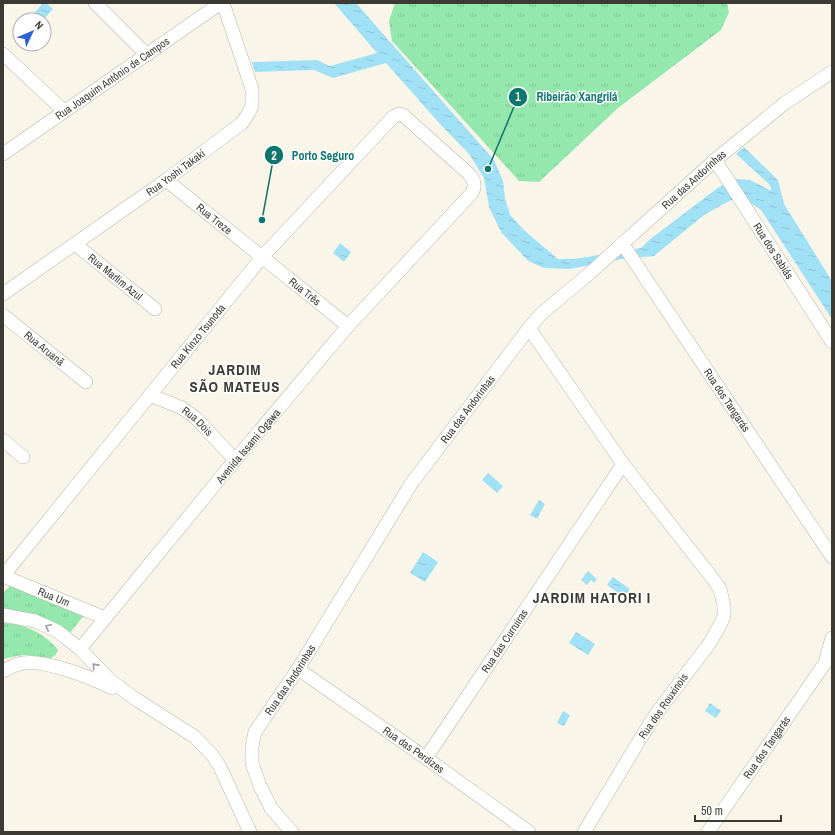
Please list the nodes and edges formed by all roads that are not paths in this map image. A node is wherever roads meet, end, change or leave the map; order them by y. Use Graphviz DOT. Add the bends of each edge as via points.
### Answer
graph roads {
  1 [pos="95,3"];
  2 [pos="222,3"];
  3 [pos="3,54"];
  4 [pos="147,55"];
  5 [pos="832,72"];
  6 [pos="64,111"];
  7 [pos="407,118"];
  8 [pos="3,154"];
  9 [pos="715,160"];
  10 [pos="166,180"];
  11 [pos="622,243"];
  12 [pos="75,244"];
  13 [pos="263,256"];
  14 [pos="3,294"];
  15 [pos="156,309"];
  16 [pos="3,315"];
  17 [pos="348,326"];
  18 [pos="529,328"];
  19 [pos="832,342"];
  20 [pos="86,382"];
  21 [pos="150,395"];
  22 [pos="3,440"];
  23 [pos="23,457"];
  24 [pos="235,460"];
  25 [pos="623,464"];
  26 [pos="832,557"];
  27 [pos="3,576"];
  28 [pos="3,615"];
  29 [pos="105,618"];
  30 [pos="832,638"];
  31 [pos="80,649"];
  32 [pos="828,658"];
  33 [pos="63,669"];
  34 [pos="298,670"];
  35 [pos="3,671"];
  36 [pos="137,700"];
  37 [pos="426,758"];
  38 [pos="250,832"];
  39 [pos="292,832"];
  40 [pos="529,832"];
  41 [pos="584,832"];
  42 [pos="708,832"];
  1 -- 4 [label="street"];
  2 -- 4 [label="street, Rua Joaquim Antônio de Campos"];
  2 -- 10 [label="street, Rua Yoshi Takaki" via="252,89 252,106 242,123 232,132"];
  3 -- 6 [label="street"];
  4 -- 6 [label="street, Rua Joaquim Antônio de Campos"];
  5 -- 9 [label="street, Rua das Andorinhas" via="785,103"];
  6 -- 8 [label="street, Rua Joaquim Antônio de Campos"];
  7 -- 13 [label="street, Rua Kinzo Tsunoda" via="399,114 393,116"];
  7 -- 17 [label="street, Avenida Issami Ogawa" via="469,174 474,181 473,189"];
  9 -- 11 [label="street, Rua das Andorinhas"];
  9 -- 19 [label="street, Rua dos Sabiás"];
  10 -- 12 [label="street, Rua Yoshi Takaki"];
  10 -- 13 [label="street, Rua Treze"];
  11 -- 18 [label="street, Rua das Andorinhas" via="541,314"];
  11 -- 26 [label="street, Rua dos Tangarás"];
  12 -- 14 [label="street, Rua Yoshi Takaki"];
  12 -- 15 [label="street, Rua Marlim Azul"];
  13 -- 17 [label="street, Rua Três"];
  13 -- 21 [label="street, Rua Kinzo Tsunoda"];
  16 -- 20 [label="street, Rua Aruanã"];
  17 -- 24 [label="street, Avenida Issami Ogawa"];
  18 -- 25 [label="street, Rua dos Rouxinois"];
  18 -- 34 [label="street, Rua das Andorinhas" via="411,484"];
  21 -- 24 [label="street, Rua Dois" via="182,408 196,418"];
  21 -- 27 [label="street, Rua Kinzo Tsunoda"];
  22 -- 23 [label="street"];
  24 -- 29 [label="street, Avenida Issami Ogawa"];
  25 -- 37 [label="street, Rua das Curruiras"];
  25 -- 41 [label="street, Rua dos Rouxinois" via="720,589 724,616 709,644 653,718"];
  27 -- 29 [label="street, Rua Um"];
  31 -- 28 [label="street, one-way" via="66,637 46,626"];
  29 -- 31 [label="street, Avenida Issami Ogawa"];
  30 -- 32 [label="street, Rua dos Tangarás"];
  31 -- 33 [label="street, Avenida Issami Ogawa" via="81,655 77,662"];
  36 -- 31 [label="street, one-way" via="101,672"];
  32 -- 42 [label="street, Rua dos Tangarás"];
  33 -- 35 [label="street" via="29,662"];
  33 -- 36 [label="street" via="97,681"];
  34 -- 37 [label="street, Rua das Perdizes"];
  34 -- 39 [label="street, Rua das Andorinhas" via="255,732 252,746 252,763 260,786 271,808"];
  36 -- 38 [label="street" via="190,733 213,756"];
  37 -- 40 [label="street, Rua das Perdizes"];
}
